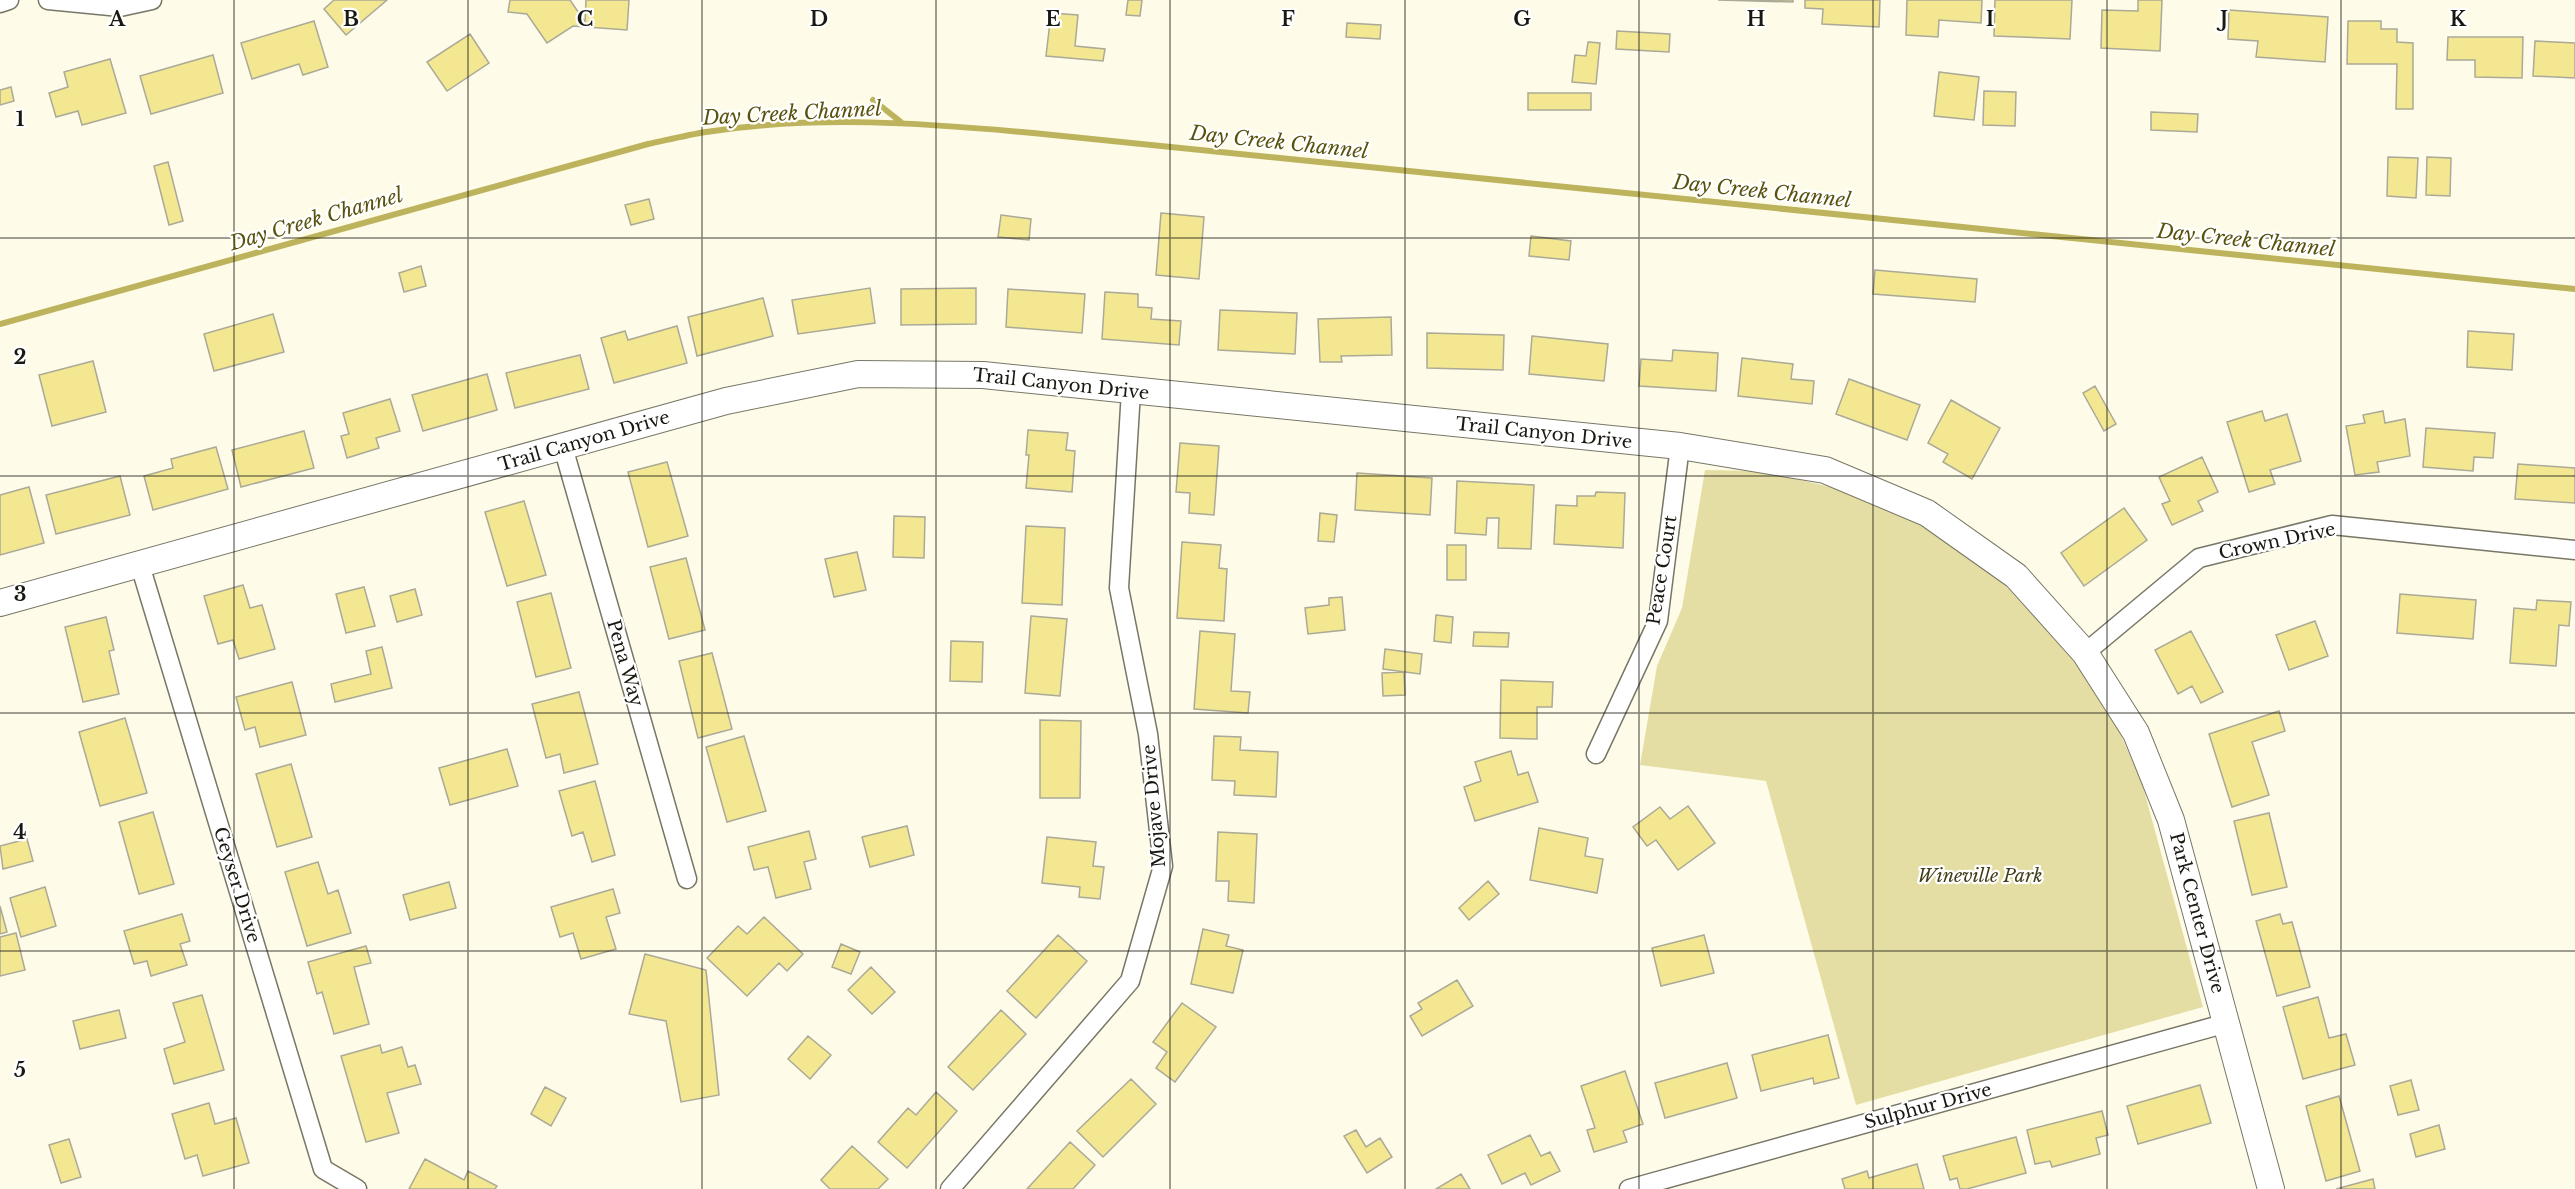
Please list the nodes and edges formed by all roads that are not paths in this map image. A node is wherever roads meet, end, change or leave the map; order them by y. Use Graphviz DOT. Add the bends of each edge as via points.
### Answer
graph roads {
  1 [pos="9,0"];
  2 [pos="48,0"];
  3 [pos="152,0"];
  4 [pos="0,3"];
  5 [pos="1131,391"];
  6 [pos="1680,446"];
  7 [pos="563,447"];
  8 [pos="2575,550"];
  9 [pos="140,565"];
  10 [pos="0,603"];
  11 [pos="2085,653"];
  12 [pos="1596,754"];
  13 [pos="687,879"];
  14 [pos="2227,1023"];
  15 [pos="357,1189"];
  16 [pos="950,1189"];
  17 [pos="1629,1189"];
  18 [pos="2271,1189"];
  1 -- 4 [label="street"];
  2 -- 3 [label="street" via="120,7"];
  5 -- 6 [label="street, Trail Canyon Drive"];
  5 -- 7 [label="street, Trail Canyon Drive" via="983,375 858,374 726,401"];
  5 -- 16 [label="street, Mojave Drive" via="1119,588 1148,734 1163,866 1130,981"];
  6 -- 11 [label="street, Trail Canyon Drive" via="1825,470 1927,513 2016,576"];
  6 -- 12 [label="street, Peace Court" via="1658,621"];
  7 -- 9 [label="street, Trail Canyon Drive"];
  7 -- 13 [label="street, Pena Way"];
  8 -- 11 [label="street, Crown Drive" via="2332,525 2199,558"];
  9 -- 10 [label="street, Trail Canyon Drive"];
  9 -- 15 [label="street, Geyser Drive" via="323,1169"];
  11 -- 14 [label="street, Park Center Drive" via="2136,733 2171,820"];
  14 -- 17 [label="street, Sulphur Drive"];
  14 -- 18 [label="street, Park Center Drive"];
}
